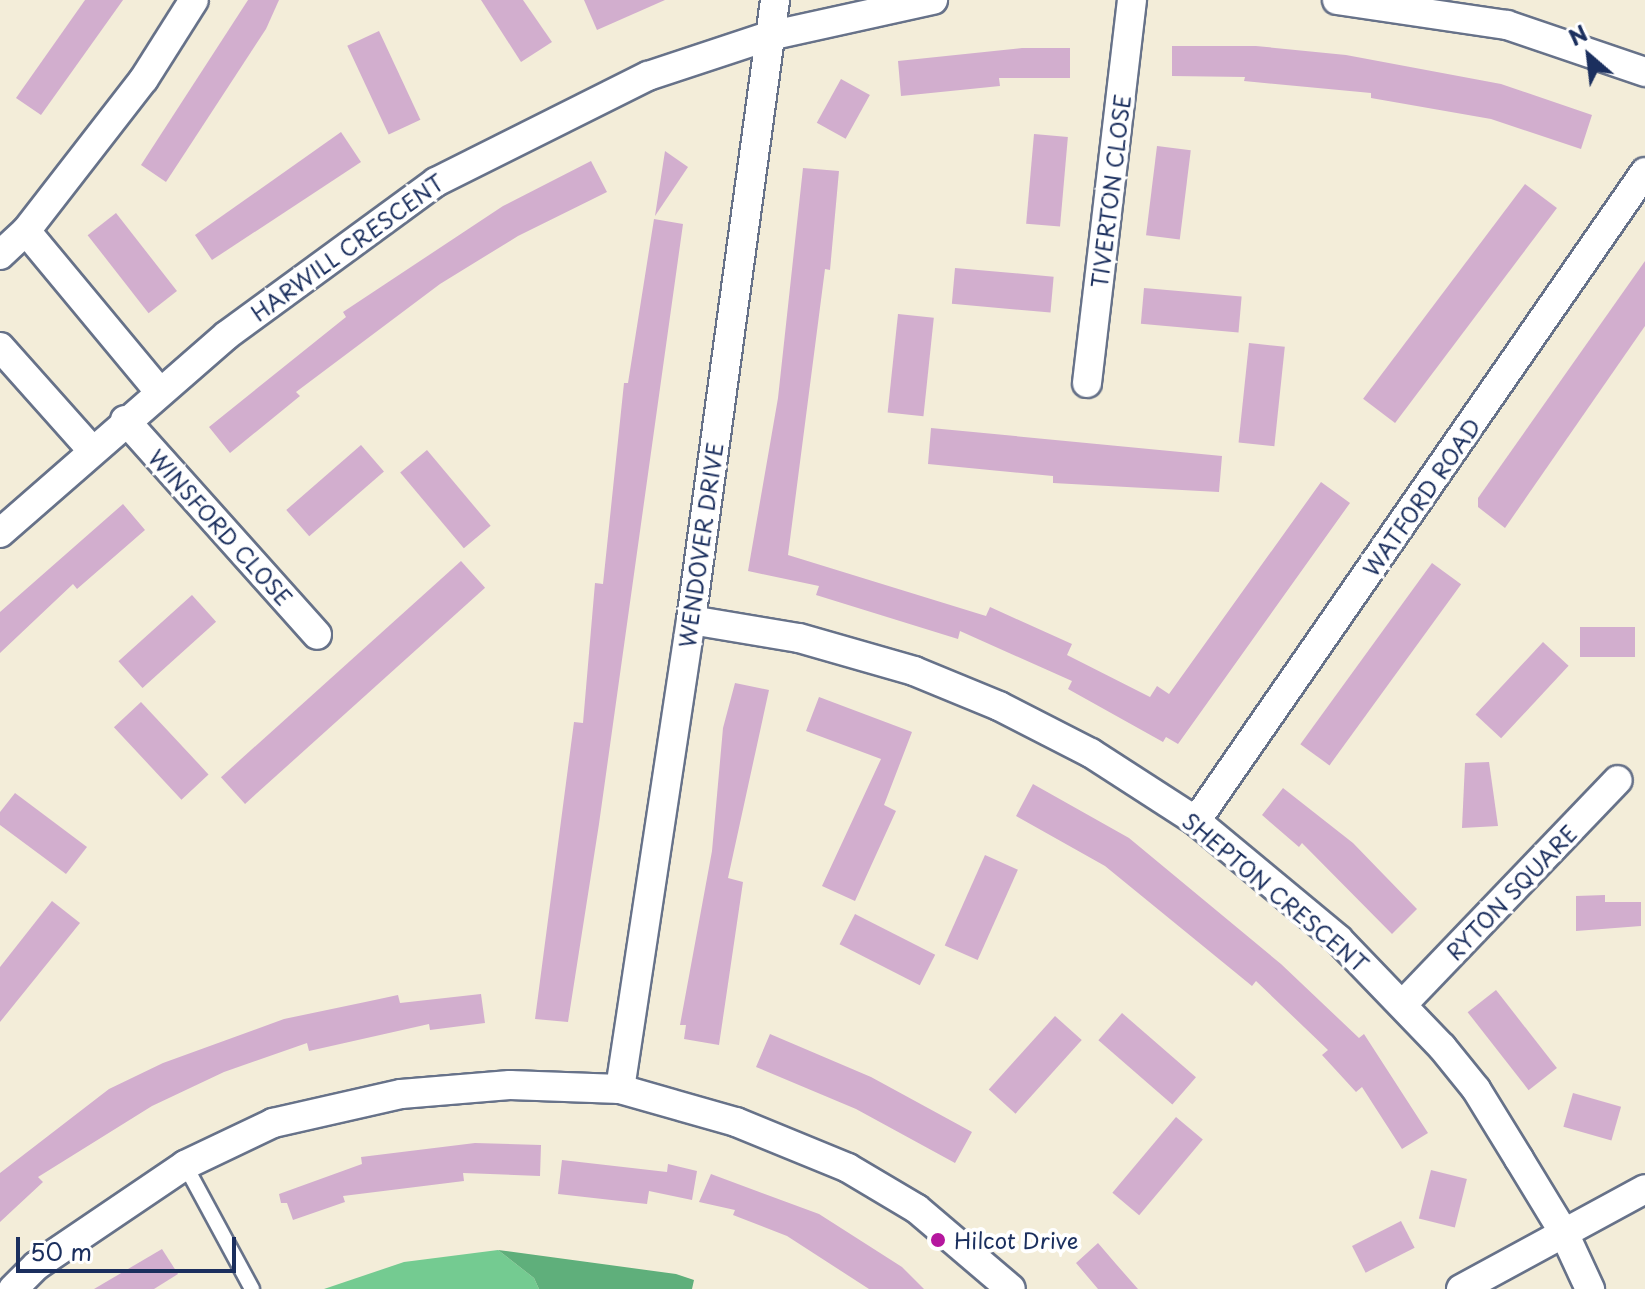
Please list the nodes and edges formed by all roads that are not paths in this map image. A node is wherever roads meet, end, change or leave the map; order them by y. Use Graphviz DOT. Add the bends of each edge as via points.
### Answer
graph roads {
  1 [pos="194,0"];
  2 [pos="775,0"];
  3 [pos="933,0"];
  4 [pos="1132,0"];
  5 [pos="1337,0"];
  6 [pos="1506,13"];
  7 [pos="769,36"];
  8 [pos="1645,72"];
  9 [pos="1645,172"];
  10 [pos="26,231"];
  11 [pos="0,255"];
  12 [pos="0,347"];
  13 [pos="1087,383"];
  14 [pos="159,391"];
  15 [pos="125,420"];
  16 [pos="91,449"];
  17 [pos="0,533"];
  18 [pos="691,620"];
  19 [pos="317,635"];
  20 [pos="1618,780"];
  21 [pos="1196,821"];
  22 [pos="1403,1004"];
  23 [pos="620,1089"];
  24 [pos="185,1165"];
  25 [pos="1645,1189"];
  26 [pos="1564,1233"];
  27 [pos="13,1289"];
  28 [pos="252,1289"];
  29 [pos="1011,1289"];
  30 [pos="1461,1289"];
  31 [pos="1590,1289"];
  1 -- 10 [label="street" via="144,79"];
  2 -- 7 [label="street, WENDOVER DRIVE"];
  3 -- 7 [label="street, HARWILL CRESCENT"];
  4 -- 13 [label="street, TIVERTON CLOSE"];
  5 -- 6 [label="street"];
  6 -- 8 [label="street"];
  7 -- 14 [label="street, HARWILL CRESCENT" via="648,76 436,182 290,285"];
  7 -- 18 [label="street, WENDOVER DRIVE"];
  9 -- 21 [label="street, WATFORD ROAD"];
  10 -- 11 [label="street"];
  10 -- 14 [label="street"];
  12 -- 16 [label="street"];
  14 -- 15 [label="street, HARWILL CRESCENT"];
  15 -- 16 [label="street, HARWILL CRESCENT"];
  15 -- 19 [label="street, WINSFORD CLOSE"];
  16 -- 17 [label="street, HARWILL CRESCENT"];
  18 -- 21 [label="street, SHEPTON CRESCENT" via="799,638 914,671 1091,753"];
  18 -- 23 [label="street, WENDOVER DRIVE"];
  20 -- 22 [label="street, RYTON SQUARE"];
  21 -- 22 [label="street, SHEPTON CRESCENT" via="1338,939"];
  22 -- 26 [label="street, SHEPTON CRESCENT" via="1476,1089"];
  23 -- 24 [label="street" via="510,1085 401,1094 273,1123"];
  23 -- 29 [label="street" via="736,1122 848,1168 917,1209"];
  24 -- 27 [label="street" via="48,1258"];
  24 -- 28 [label="lane"];
  25 -- 26 [label="street"];
  26 -- 30 [label="street"];
  26 -- 31 [label="street, SHEPTON CRESCENT"];
}
